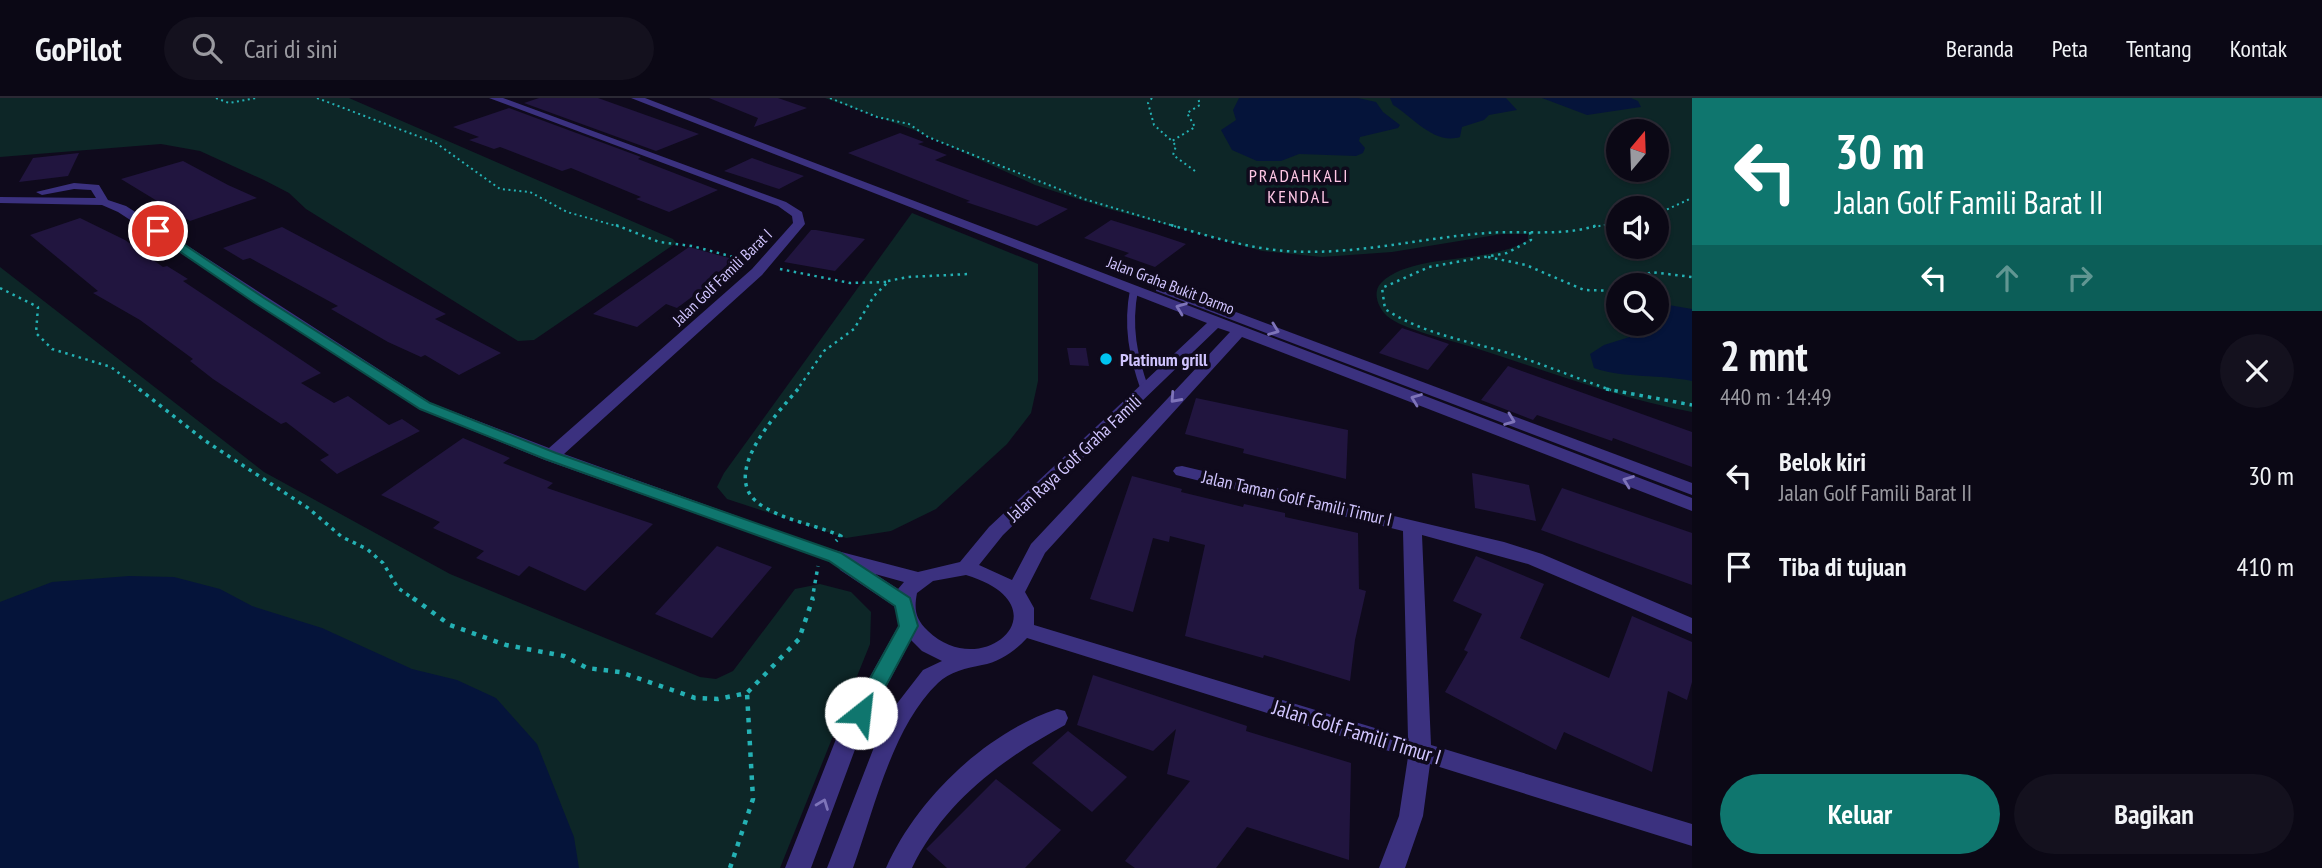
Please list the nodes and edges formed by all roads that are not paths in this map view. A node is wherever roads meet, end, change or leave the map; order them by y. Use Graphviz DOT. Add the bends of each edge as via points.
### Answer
graph roads {
  1 [pos="494,98"];
  2 [pos="521,98"];
  3 [pos="636,98"];
  4 [pos="661,98"];
  5 [pos="585,131"];
  6 [pos="7,200"];
  7 [pos="1135,290"];
  8 [pos="1216,322"];
  9 [pos="1239,331"];
  10 [pos="1145,391"];
  11 [pos="551,456"];
  12 [pos="1182,471"];
  13 [pos="1692,489"];
  14 [pos="1692,505"];
  15 [pos="1412,525"];
  16 [pos="828,555"];
  17 [pos="966,568"];
  18 [pos="919,579"];
  19 [pos="1015,592"];
  20 [pos="904,603"];
  21 [pos="908,626"];
  22 [pos="1692,626"];
  23 [pos="1022,629"];
  24 [pos="968,657"];
  25 [pos="1057,718"];
  26 [pos="1420,751"];
  27 [pos="1692,835"];
  28 [pos="798,868"];
  29 [pos="840,868"];
  30 [pos="899,868"];
  31 [pos="1392,868"];
  1 -- 5 [label="street, Jalan Golf Famili Barat I"];
  2 -- 5 [label="street, Jalan Golf Famili Barat I" via="580,120"];
  3 -- 7 [label="street, Jalan Graha Bukit Darmo"];
  4 -- 13 [label="street, Jalan Graha Bukit Darmo, one-way"];
  5 -- 11 [label="street, Jalan Golf Famili Barat I" via="794,209 799,224 765,265"];
  6 -- 11 [label="street" via="104,202 137,217 425,406"];
  8 -- 7 [label="street, Jalan Graha Bukit Darmo, one-way"];
  7 -- 10 [label="lane" via="1128,315 1130,349"];
  8 -- 9 [label="street, Jalan Graha Bukit Darmo"];
  8 -- 10 [label="street, Jalan Raya Golf Graha Famili"];
  14 -- 9 [label="street, Jalan Graha Bukit Darmo, one-way"];
  9 -- 19 [label="street, Jalan Raya Golf Graha Famili, one-way" via="1038,549"];
  10 -- 17 [label="street, Jalan Raya Golf Graha Famili" via="996,531"];
  11 -- 16 [label="street"];
  12 -- 15 [label="street, Jalan Taman Golf Famili Timur I"];
  15 -- 22 [label="street, Jalan Taman Golf Famili Timur I" via="1535,559"];
  15 -- 26 [label="street, Jalan Taman Golf Famili Timur I"];
  16 -- 18 [label="street"];
  16 -- 20 [label="street"];
  17 -- 18 [label="street"];
  17 -- 19 [label="street" via="995,576"];
  18 -- 20 [label="street" via="906,592"];
  19 -- 23 [label="street" via="1025,616"];
  20 -- 21 [label="street"];
  21 -- 24 [label="street" via="932,648"];
  28 -- 21 [label="street, one-way" via="849,734"];
  23 -- 24 [label="street" via="1002,650"];
  23 -- 26 [label="street, Jalan Golf Famili Timur I"];
  24 -- 29 [label="street" via="931,676 893,726"];
  25 -- 30 [label="street" via="978,766 942,802 912,841"];
  26 -- 27 [label="street, Jalan Golf Famili Timur I"];
  26 -- 31 [label="street, Jalan Taman Golf Famili Timur I" via="1411,816"];
}
